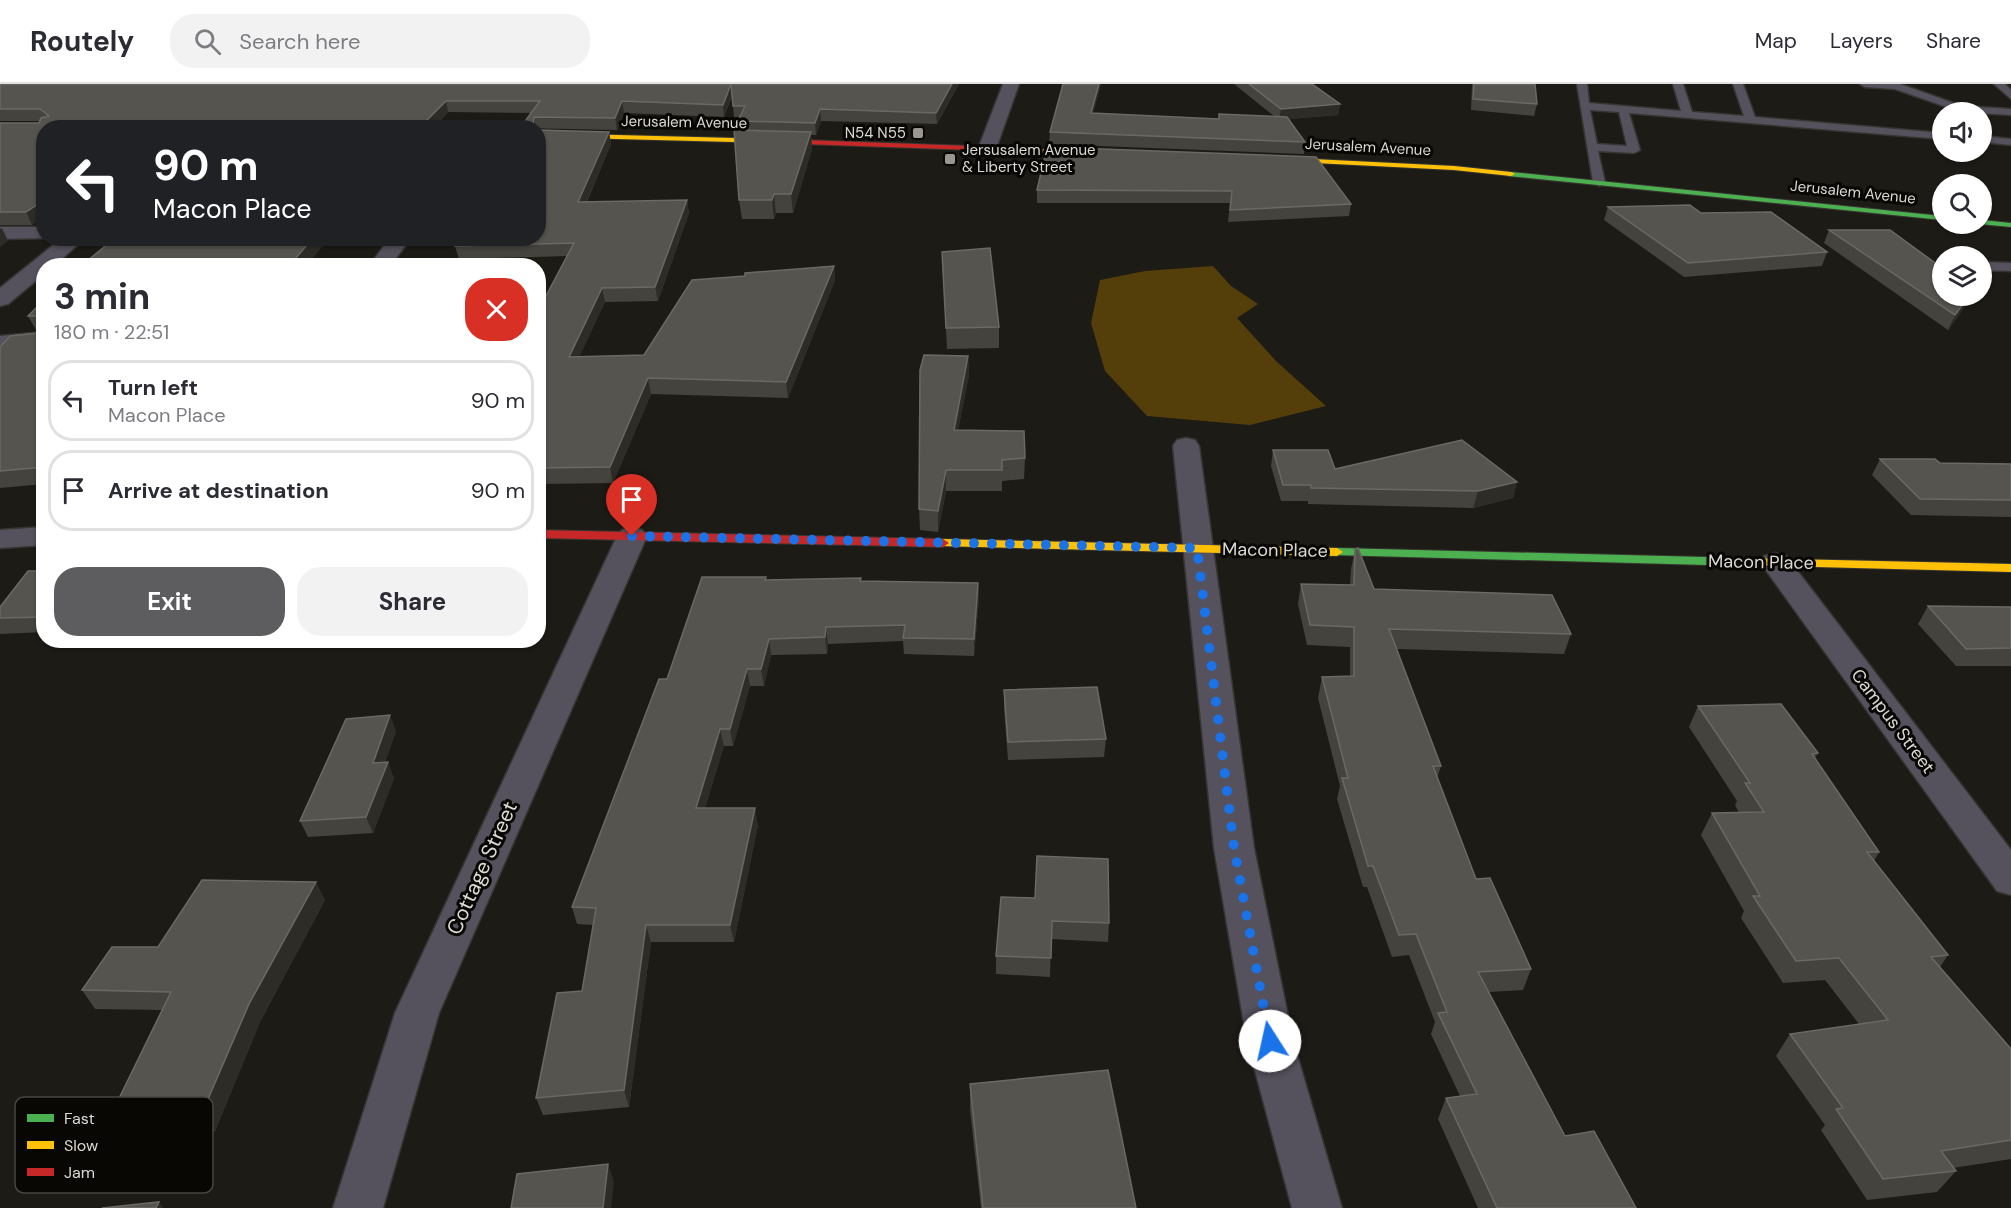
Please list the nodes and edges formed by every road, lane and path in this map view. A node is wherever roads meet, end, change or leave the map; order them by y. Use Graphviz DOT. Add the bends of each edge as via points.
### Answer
graph roads {
  1 [pos="1011,84"];
  2 [pos="1582,84"];
  3 [pos="1678,84"];
  4 [pos="1738,84"];
  5 [pos="1865,84"];
  6 [pos="1999,84"];
  7 [pos="2011,96"];
  8 [pos="1584,106"];
  9 [pos="1623,109"];
  10 [pos="2011,112"];
  11 [pos="1688,114"];
  12 [pos="1750,119"];
  13 [pos="546,135"];
  14 [pos="1932,135"];
  15 [pos="1992,140"];
  16 [pos="2011,142"];
  17 [pos="1592,147"];
  18 [pos="987,149"];
  19 [pos="1106,153"];
  20 [pos="1258,159"];
  21 [pos="1599,182"];
  22 [pos="1932,217"];
  23 [pos="1992,223"];
  24 [pos="2011,225"];
  25 [pos="0,232"];
  26 [pos="36,233"];
  27 [pos="65,246"];
  28 [pos="395,246"];
  29 [pos="50,258"];
  30 [pos="385,258"];
  31 [pos="1992,266"];
  32 [pos="2011,267"];
  33 [pos="36,270"];
  34 [pos="0,299"];
  35 [pos="36,340"];
  36 [pos="0,343"];
  37 [pos="1186,446"];
  38 [pos="546,534"];
  39 [pos="632,536"];
  40 [pos="36,537"];
  41 [pos="0,539"];
  42 [pos="1197,548"];
  43 [pos="1775,562"];
  44 [pos="2011,568"];
  45 [pos="2011,880"];
  46 [pos="358,1208"];
  47 [pos="1317,1208"];
  1 -- 18 [label="street"];
  2 -- 8 [label="lane"];
  3 -- 11 [label="lane"];
  4 -- 12 [label="lane"];
  5 -- 10 [label="lane" via="1896,86 1961,109"];
  6 -- 7 [label="lane"];
  8 -- 9 [label="lane"];
  8 -- 17 [label="lane"];
  9 -- 11 [label="lane"];
  9 -- 17 [label="lane" via="1634,150"];
  11 -- 12 [label="lane"];
  12 -- 14 [label="lane"];
  13 -- 18 [label="main road, Jerusalem Avenue"];
  15 -- 16 [label="lane"];
  17 -- 21 [label="lane"];
  18 -- 19 [label="main road, Jerusalem Avenue"];
  20 -- 21 [label="main road, Jerusalem Avenue" via="1425,166"];
  21 -- 22 [label="main road, Jerusalem Avenue"];
  23 -- 24 [label="main road"];
  25 -- 26 [label="street"];
  27 -- 29 [label="street"];
  28 -- 30 [label="street"];
  31 -- 32 [label="lane"];
  33 -- 34 [label="street"];
  35 -- 36 [label="street"];
  37 -- 42 [label="street"];
  38 -- 39 [label="main road, Macon Place"];
  39 -- 42 [label="main road, Macon Place"];
  39 -- 46 [label="street, Cottage Street" via="417,1013"];
  40 -- 41 [label="street"];
  42 -- 43 [label="main road, Macon Place"];
  42 -- 47 [label="street" via="1234,848 1270,1041"];
  43 -- 44 [label="main road, Macon Place"];
  43 -- 45 [label="street, Campus Street"];
}
